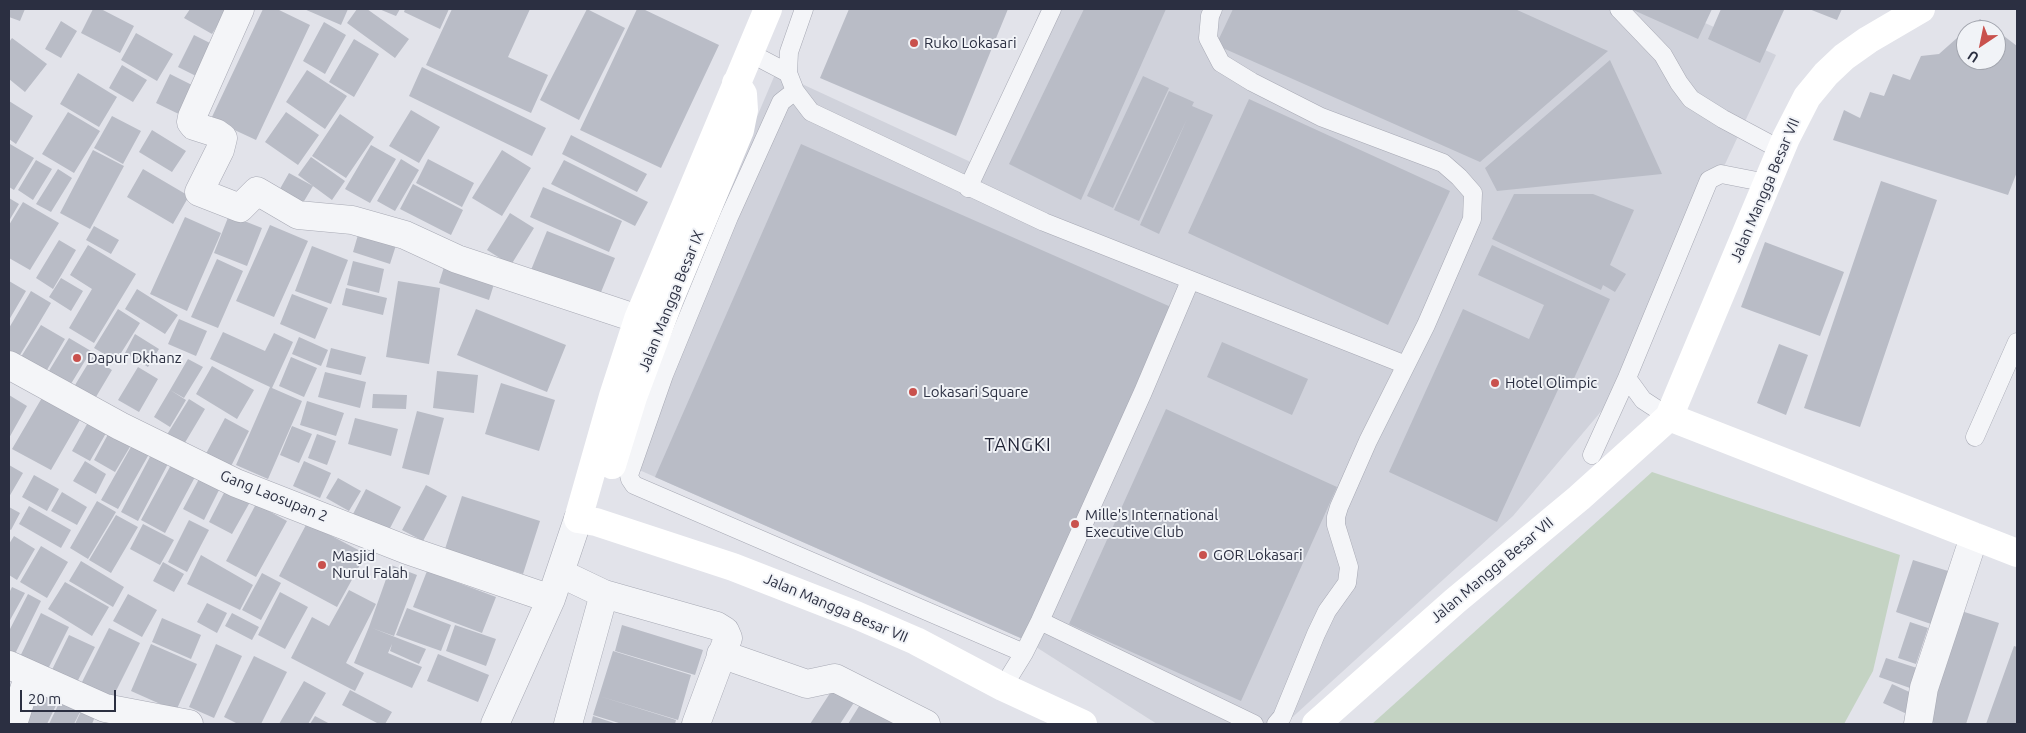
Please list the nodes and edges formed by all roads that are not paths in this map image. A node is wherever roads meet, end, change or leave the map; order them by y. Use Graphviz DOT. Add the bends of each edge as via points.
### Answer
graph roads {
  1 [pos="240,9"];
  2 [pos="804,9"];
  3 [pos="1052,9"];
  4 [pos="1213,9"];
  5 [pos="1619,9"];
  6 [pos="1921,9"];
  7 [pos="763,11"];
  8 [pos="750,53"];
  9 [pos="788,73"];
  10 [pos="736,83"];
  11 [pos="795,91"];
  12 [pos="1781,150"];
  13 [pos="1767,183"];
  14 [pos="968,188"];
  15 [pos="1190,280"];
  16 [pos="638,319"];
  17 [pos="2017,342"];
  18 [pos="1406,365"];
  19 [pos="9,366"];
  20 [pos="1627,378"];
  21 [pos="1669,417"];
  22 [pos="1975,436"];
  23 [pos="1592,455"];
  24 [pos="587,520"];
  25 [pos="1974,537"];
  26 [pos="2017,553"];
  27 [pos="560,573"];
  28 [pos="604,594"];
  29 [pos="551,599"];
  30 [pos="1040,621"];
  31 [pos="1024,653"];
  32 [pos="721,654"];
  33 [pos="19,670"];
  34 [pos="1003,687"];
  35 [pos="13,724"];
  36 [pos="189,724"];
  37 [pos="495,724"];
  38 [pos="568,724"];
  39 [pos="696,724"];
  40 [pos="926,724"];
  41 [pos="1083,724"];
  42 [pos="1254,724"];
  43 [pos="1276,724"];
  44 [pos="1316,724"];
  45 [pos="1918,724"];
  1 -- 16 [label="street" via="192,117 194,126 223,138 199,192 240,208 257,190 298,215 352,220 405,235 457,259"];
  2 -- 9 [label="lane" via="789,52"];
  3 -- 14 [label="lane"];
  4 -- 18 [label="lane" via="1208,38 1221,63 1321,117 1443,163 1473,193 1472,218"];
  5 -- 12 [label="lane" via="1664,55 1691,99"];
  6 -- 12 [label="street, Jalan Mangga Besar VII" via="1868,40 1826,74 1807,97"];
  7 -- 8 [label="street, Jalan Mangga Besar IX"];
  8 -- 9 [label="lane"];
  8 -- 10 [label="street, Jalan Mangga Besar IX"];
  9 -- 11 [label="lane"];
  10 -- 16 [label="street, Jalan Mangga Besar IX"];
  10 -- 24 [label="street, Jalan Mangga Besar IX" via="743,94 740,130 670,298"];
  11 -- 14 [label="lane" via="811,112"];
  11 -- 31 [label="lane" via="781,102 729,217 664,375 630,479 634,485"];
  12 -- 13 [label="street, Jalan Mangga Besar VII"];
  13 -- 20 [label="lane" via="1721,174 1709,180"];
  13 -- 21 [label="street, Jalan Mangga Besar VII"];
  14 -- 15 [label="lane"];
  15 -- 18 [label="lane"];
  15 -- 30 [label="lane"];
  16 -- 24 [label="street, Jalan Mangga Besar IX" via="612,396"];
  17 -- 22 [label="lane"];
  18 -- 43 [label="lane" via="1368,441 1336,516 1349,567 1347,583 1324,619 1282,717"];
  19 -- 29 [label="street, Gang Laosupan 2" via="236,483 407,550"];
  20 -- 21 [label="lane" via="1643,400"];
  20 -- 23 [label="lane"];
  21 -- 25 [label="street"];
  21 -- 44 [label="street, Jalan Mangga Besar VII"];
  24 -- 27 [label="street"];
  24 -- 34 [label="street, Jalan Mangga Besar VII" via="771,580 916,642"];
  25 -- 26 [label="street"];
  25 -- 45 [label="street" via="1924,688"];
  27 -- 28 [label="street"];
  27 -- 29 [label="street"];
  28 -- 32 [label="street" via="717,626 726,631 728,638"];
  28 -- 38 [label="street"];
  29 -- 37 [label="street"];
  30 -- 31 [label="lane"];
  30 -- 42 [label="lane"];
  31 -- 34 [label="lane"];
  32 -- 39 [label="street"];
  32 -- 40 [label="street" via="807,684 835,678"];
  33 -- 35 [label="street"];
  33 -- 36 [label="street" via="105,708"];
  34 -- 41 [label="street, Jalan Mangga Besar VII"];
}
